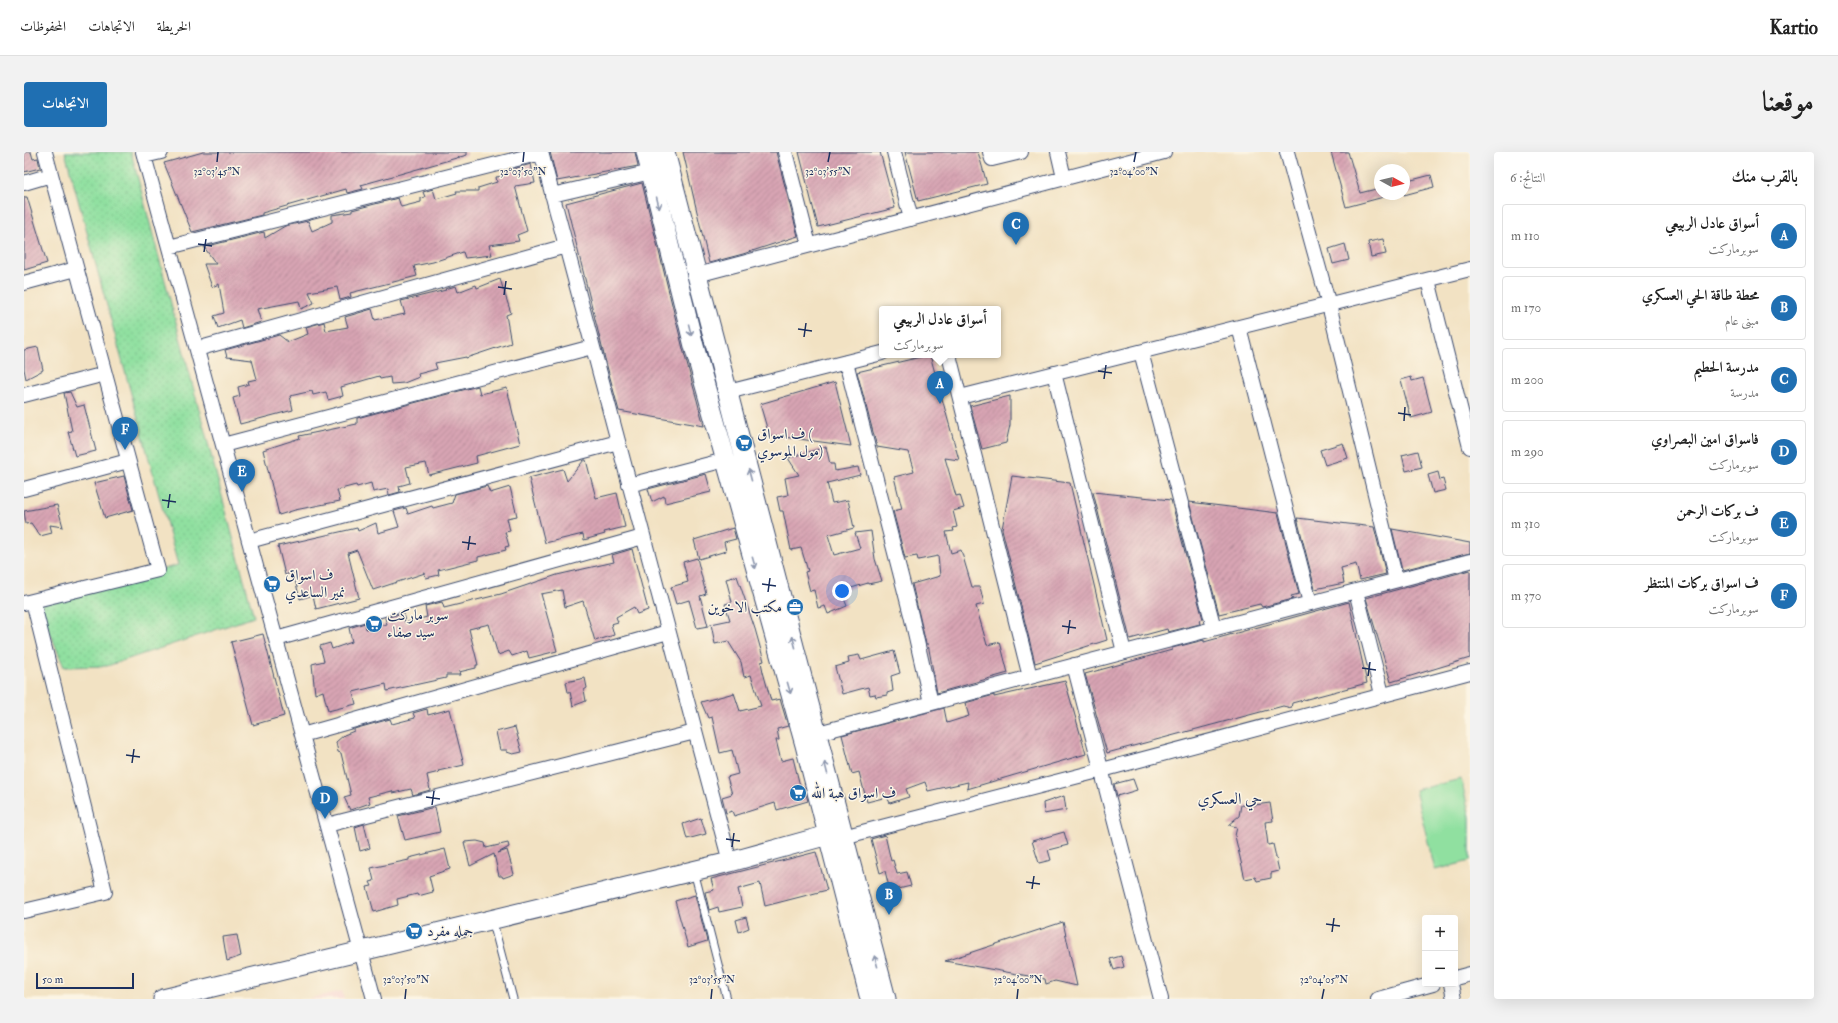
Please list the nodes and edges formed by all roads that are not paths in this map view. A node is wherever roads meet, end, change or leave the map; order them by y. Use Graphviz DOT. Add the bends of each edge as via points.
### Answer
graph roads {
  1 [pos="45,152"];
  2 [pos="161,152"];
  3 [pos="541,152"];
  4 [pos="646,152"];
  5 [pos="665,152"];
  6 [pos="785,152"];
  7 [pos="894,152"];
  8 [pos="990,152"];
  9 [pos="1021,152"];
  10 [pos="1058,152"];
  11 [pos="1164,152"];
  12 [pos="1287,152"];
  13 [pos="144,154"];
  14 [pos="650,172"];
  15 [pos="51,175"];
  16 [pos="1064,178"];
  17 [pos="24,183"];
  18 [pos="552,195"];
  19 [pos="911,219"];
  20 [pos="566,246"];
  21 [pos="809,246"];
  22 [pos="169,247"];
  23 [pos="76,269"];
  24 [pos="1470,269"];
  25 [pos="697,275"];
  26 [pos="1428,280"];
  27 [pos="24,283"];
  28 [pos="1329,304"];
  29 [pos="1239,327"];
  30 [pos="592,347"];
  31 [pos="197,349"];
  32 [pos="1141,352"];
  33 [pos="879,354"];
  34 [pos="950,358"];
  35 [pos="846,362"];
  36 [pos="1054,373"];
  37 [pos="105,374"];
  38 [pos="728,392"];
  39 [pos="24,395"];
  40 [pos="960,397"];
  41 [pos="618,442"];
  42 [pos="223,445"];
  43 [pos="1470,447"];
  44 [pos="725,460"];
  45 [pos="128,461"];
  46 [pos="629,485"];
  47 [pos="24,489"];
  48 [pos="756,497"];
  49 [pos="737,500"];
  50 [pos="755,531"];
  51 [pos="643,537"];
  52 [pos="249,541"];
  53 [pos="1470,561"];
  54 [pos="1396,580"];
  55 [pos="1356,591"];
  56 [pos="29,602"];
  57 [pos="1310,603"];
  58 [pos="1214,628"];
  59 [pos="668,632"];
  60 [pos="276,639"];
  61 [pos="1124,652"];
  62 [pos="1074,665"];
  63 [pos="1470,672"];
  64 [pos="1030,677"];
  65 [pos="1382,694"];
  66 [pos="931,703"];
  67 [pos="695,732"];
  68 [pos="818,733"];
  69 [pos="302,735"];
  70 [pos="1102,770"];
  71 [pos="327,826"];
  72 [pos="836,836"];
  73 [pos="730,862"];
  74 [pos="694,871"];
  75 [pos="24,911"];
  76 [pos="492,919"];
  77 [pos="361,950"];
  78 [pos="1470,974"];
  79 [pos="1458,977"];
  80 [pos="1422,987"];
  81 [pos="1452,987"];
  82 [pos="170,998"];
  83 [pos="374,999"];
  84 [pos="513,999"];
  85 [pos="727,999"];
  86 [pos="870,999"];
  87 [pos="886,999"];
  88 [pos="1161,999"];
  89 [pos="1378,999"];
  90 [pos="1454,999"];
  1 -- 15 [label="street"];
  2 -- 13 [label="street"];
  3 -- 18 [label="street"];
  3 -- 22 [label="street"];
  4 -- 14 [label="street"];
  5 -- 25 [label="street"];
  6 -- 21 [label="street"];
  7 -- 19 [label="street"];
  8 -- 9 [label="street" via="992,159"];
  10 -- 16 [label="street"];
  11 -- 16 [label="street"];
  12 -- 28 [label="street"];
  13 -- 22 [label="street"];
  14 -- 18 [label="street"];
  14 -- 44 [label="street, one-way"];
  15 -- 17 [label="street"];
  15 -- 23 [label="street"];
  16 -- 19 [label="street"];
  18 -- 20 [label="street"];
  19 -- 21 [label="street"];
  20 -- 30 [label="street"];
  20 -- 31 [label="street"];
  21 -- 25 [label="street"];
  22 -- 31 [label="street"];
  23 -- 27 [label="street"];
  23 -- 37 [label="street"];
  24 -- 26 [label="street"];
  25 -- 38 [label="street"];
  26 -- 28 [label="street"];
  26 -- 43 [label="street"];
  28 -- 29 [label="street"];
  28 -- 54 [label="street"];
  29 -- 32 [label="street"];
  29 -- 57 [label="street"];
  30 -- 41 [label="street"];
  30 -- 42 [label="street"];
  31 -- 42 [label="street"];
  32 -- 36 [label="street"];
  32 -- 58 [label="street"];
  33 -- 35 [label="street"];
  34 -- 40 [label="street"];
  35 -- 38 [label="street"];
  35 -- 66 [label="street" via="911,614"];
  36 -- 40 [label="street"];
  36 -- 61 [label="street"];
  37 -- 39 [label="street"];
  37 -- 45 [label="street"];
  48 -- 38 [label="street, one-way"];
  40 -- 64 [label="street"];
  41 -- 46 [label="street"];
  41 -- 52 [label="street"];
  42 -- 52 [label="street"];
  44 -- 46 [label="street"];
  44 -- 49 [label="street"];
  45 -- 47 [label="street"];
  45 -- 56 [label="street" via="158,570"];
  46 -- 51 [label="street"];
  48 -- 49 [label="street" via="754,501 745,505"];
  48 -- 50 [label="street"];
  49 -- 50 [label="street"];
  68 -- 50 [label="street, one-way"];
  50 -- 72 [label="street, one-way"];
  51 -- 59 [label="street"];
  51 -- 60 [label="street"];
  52 -- 60 [label="street"];
  53 -- 54 [label="street"];
  54 -- 55 [label="street"];
  55 -- 57 [label="street"];
  55 -- 65 [label="street"];
  56 -- 75 [label="street" via="105,892"];
  57 -- 58 [label="street"];
  58 -- 61 [label="street"];
  59 -- 67 [label="street"];
  59 -- 69 [label="street"];
  60 -- 69 [label="street"];
  61 -- 62 [label="street"];
  62 -- 64 [label="street"];
  62 -- 70 [label="street"];
  63 -- 65 [label="street"];
  64 -- 66 [label="street"];
  65 -- 70 [label="street"];
  66 -- 68 [label="street"];
  67 -- 71 [label="street"];
  67 -- 73 [label="street"];
  72 -- 68 [label="street, one-way"];
  69 -- 71 [label="street"];
  70 -- 72 [label="street"];
  70 -- 88 [label="street"];
  71 -- 77 [label="street"];
  72 -- 73 [label="street"];
  72 -- 86 [label="street"];
  87 -- 72 [label="street, one-way"];
  73 -- 74 [label="street"];
  74 -- 76 [label="street"];
  74 -- 85 [label="lane"];
  76 -- 77 [label="street"];
  76 -- 84 [label="lane"];
  77 -- 82 [label="street"];
  77 -- 83 [label="street"];
  78 -- 79 [label="street"];
  80 -- 89 [label="street"];
  81 -- 90 [label="street"];
}
